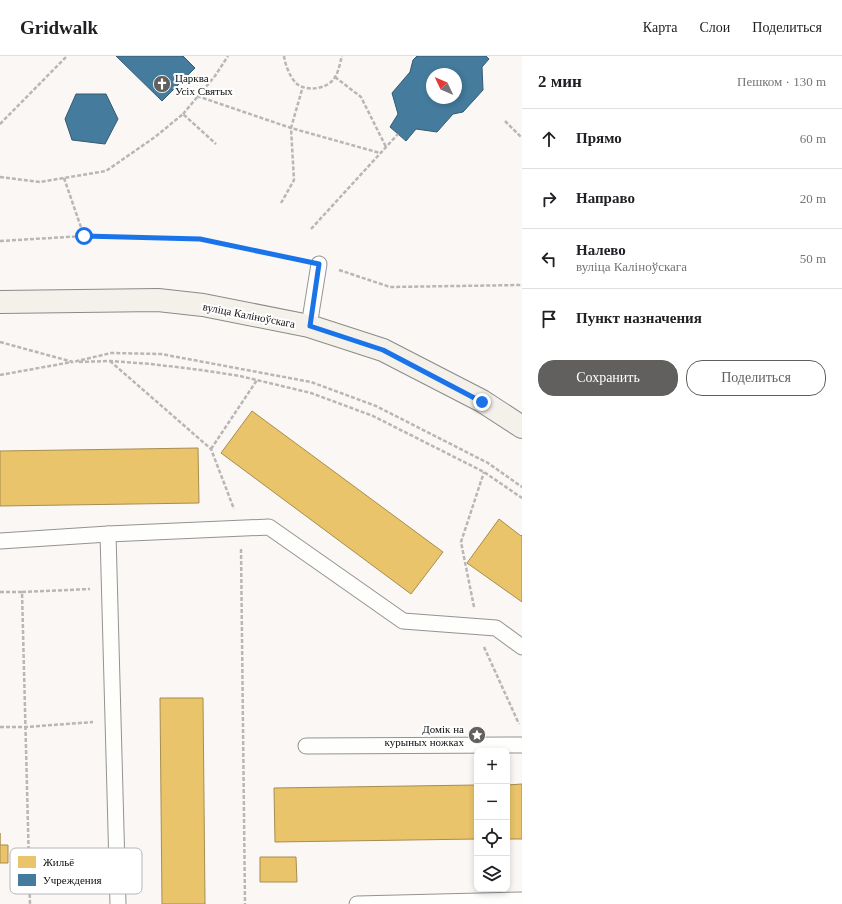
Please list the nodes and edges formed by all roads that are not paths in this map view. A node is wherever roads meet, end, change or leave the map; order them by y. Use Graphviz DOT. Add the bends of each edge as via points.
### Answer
graph roads {
  1 [pos="319,264"];
  2 [pos="0,302"];
  3 [pos="310,326"];
  4 [pos="522,427"];
  5 [pos="108,534"];
  6 [pos="0,541"];
  7 [pos="522,647"];
  8 [pos="522,745"];
  9 [pos="306,746"];
  10 [pos="116,848"];
  11 [pos="118,894"];
  12 [pos="522,900"];
  13 [pos="118,904"];
  14 [pos="357,904"];
  1 -- 3 [label="lane"];
  2 -- 3 [label="main road, вуліца Каліноўскага" via="158,300"];
  3 -- 4 [label="main road, вуліца Каліноўскага" via="383,350 482,402"];
  5 -- 6 [label="lane"];
  5 -- 7 [label="lane" via="269,528 403,621 496,628"];
  5 -- 10 [label="lane"];
  8 -- 9 [label="lane"];
  11 -- 13 [label="lane"];
  12 -- 14 [label="lane"];
}
